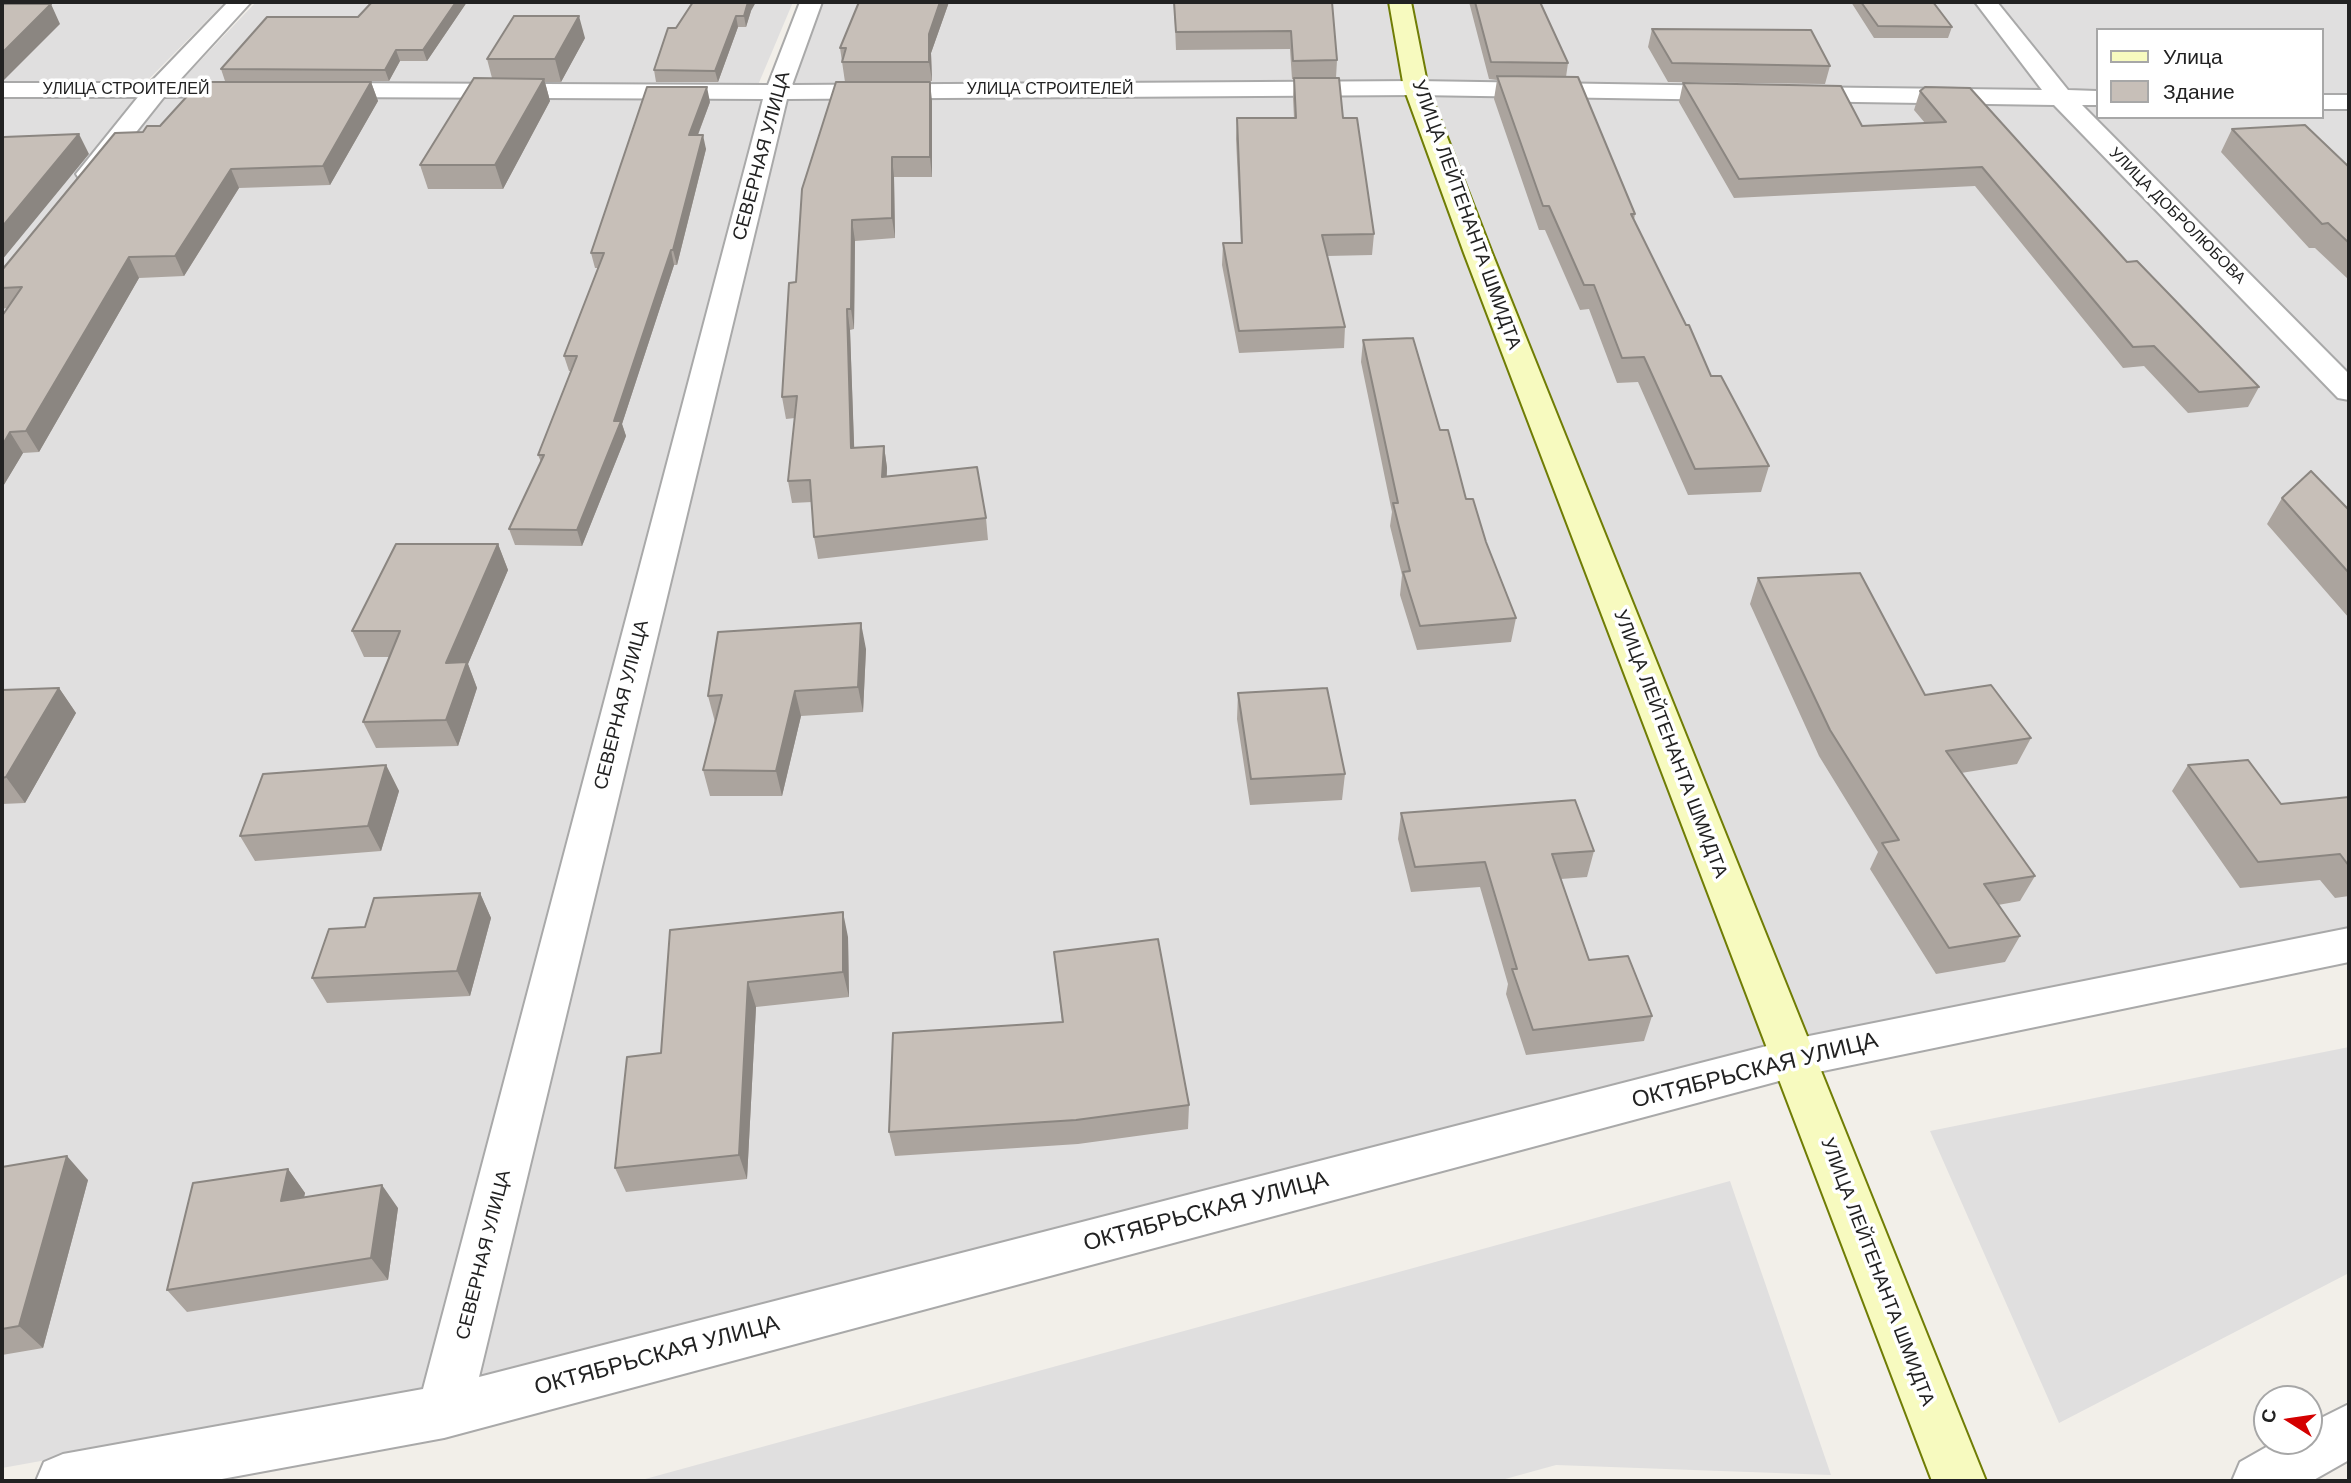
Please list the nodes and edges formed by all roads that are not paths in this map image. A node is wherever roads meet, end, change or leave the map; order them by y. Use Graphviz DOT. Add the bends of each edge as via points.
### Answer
graph roads {
  1 [pos="240,2"];
  2 [pos="811,2"];
  3 [pos="1400,2"];
  4 [pos="1986,2"];
  5 [pos="1416,88"];
  6 [pos="2,90"];
  7 [pos="156,90"];
  8 [pos="267,90"];
  9 [pos="294,90"];
  10 [pos="777,92"];
  11 [pos="2061,98"];
  12 [pos="2096,99"];
  13 [pos="2323,102"];
  14 [pos="2349,102"];
  15 [pos="71,197"];
  16 [pos="2349,391"];
  17 [pos="2349,945"];
  18 [pos="1794,1058"];
  19 [pos="444,1412"];
  20 [pos="2349,1431"];
  21 [pos="63,1481"];
  22 [pos="1959,1481"];
  23 [pos="2259,1481"];
  1 -- 7 [label="street"];
  2 -- 10 [label="street, СЕВЕРНАЯ УЛИЦА"];
  3 -- 5 [label="main road, УЛИЦА ЛЕЙТЕНАНТА ШМИДТА"];
  4 -- 11 [label="street, УЛИЦА ДОБРОЛЮБОВА"];
  5 -- 10 [label="street, УЛИЦА СТРОИТЕЛЕЙ"];
  5 -- 11 [label="street, УЛИЦА СТРОИТЕЛЕЙ"];
  5 -- 18 [label="main road, УЛИЦА ЛЕЙТЕНАНТА ШМИДТА"];
  6 -- 7 [label="street, УЛИЦА СТРОИТЕЛЕЙ"];
  7 -- 8 [label="street, УЛИЦА СТРОИТЕЛЕЙ"];
  7 -- 15 [label="street"];
  9 -- 10 [label="street, УЛИЦА СТРОИТЕЛЕЙ"];
  10 -- 19 [label="street, СЕВЕРНАЯ УЛИЦА"];
  11 -- 12 [label="street, УЛИЦА СТРОИТЕЛЕЙ"];
  11 -- 16 [label="street, УЛИЦА ДОБРОЛЮБОВА"];
  13 -- 14 [label="street"];
  17 -- 18 [label="street, ОКТЯБРЬСКАЯ УЛИЦА"];
  18 -- 19 [label="street, ОКТЯБРЬСКАЯ УЛИЦА"];
  18 -- 22 [label="main road, УЛИЦА ЛЕЙТЕНАНТА ШМИДТА"];
  19 -- 21 [label="street, ОКТЯБРЬСКАЯ УЛИЦА"];
  20 -- 23 [label="street"];
}
